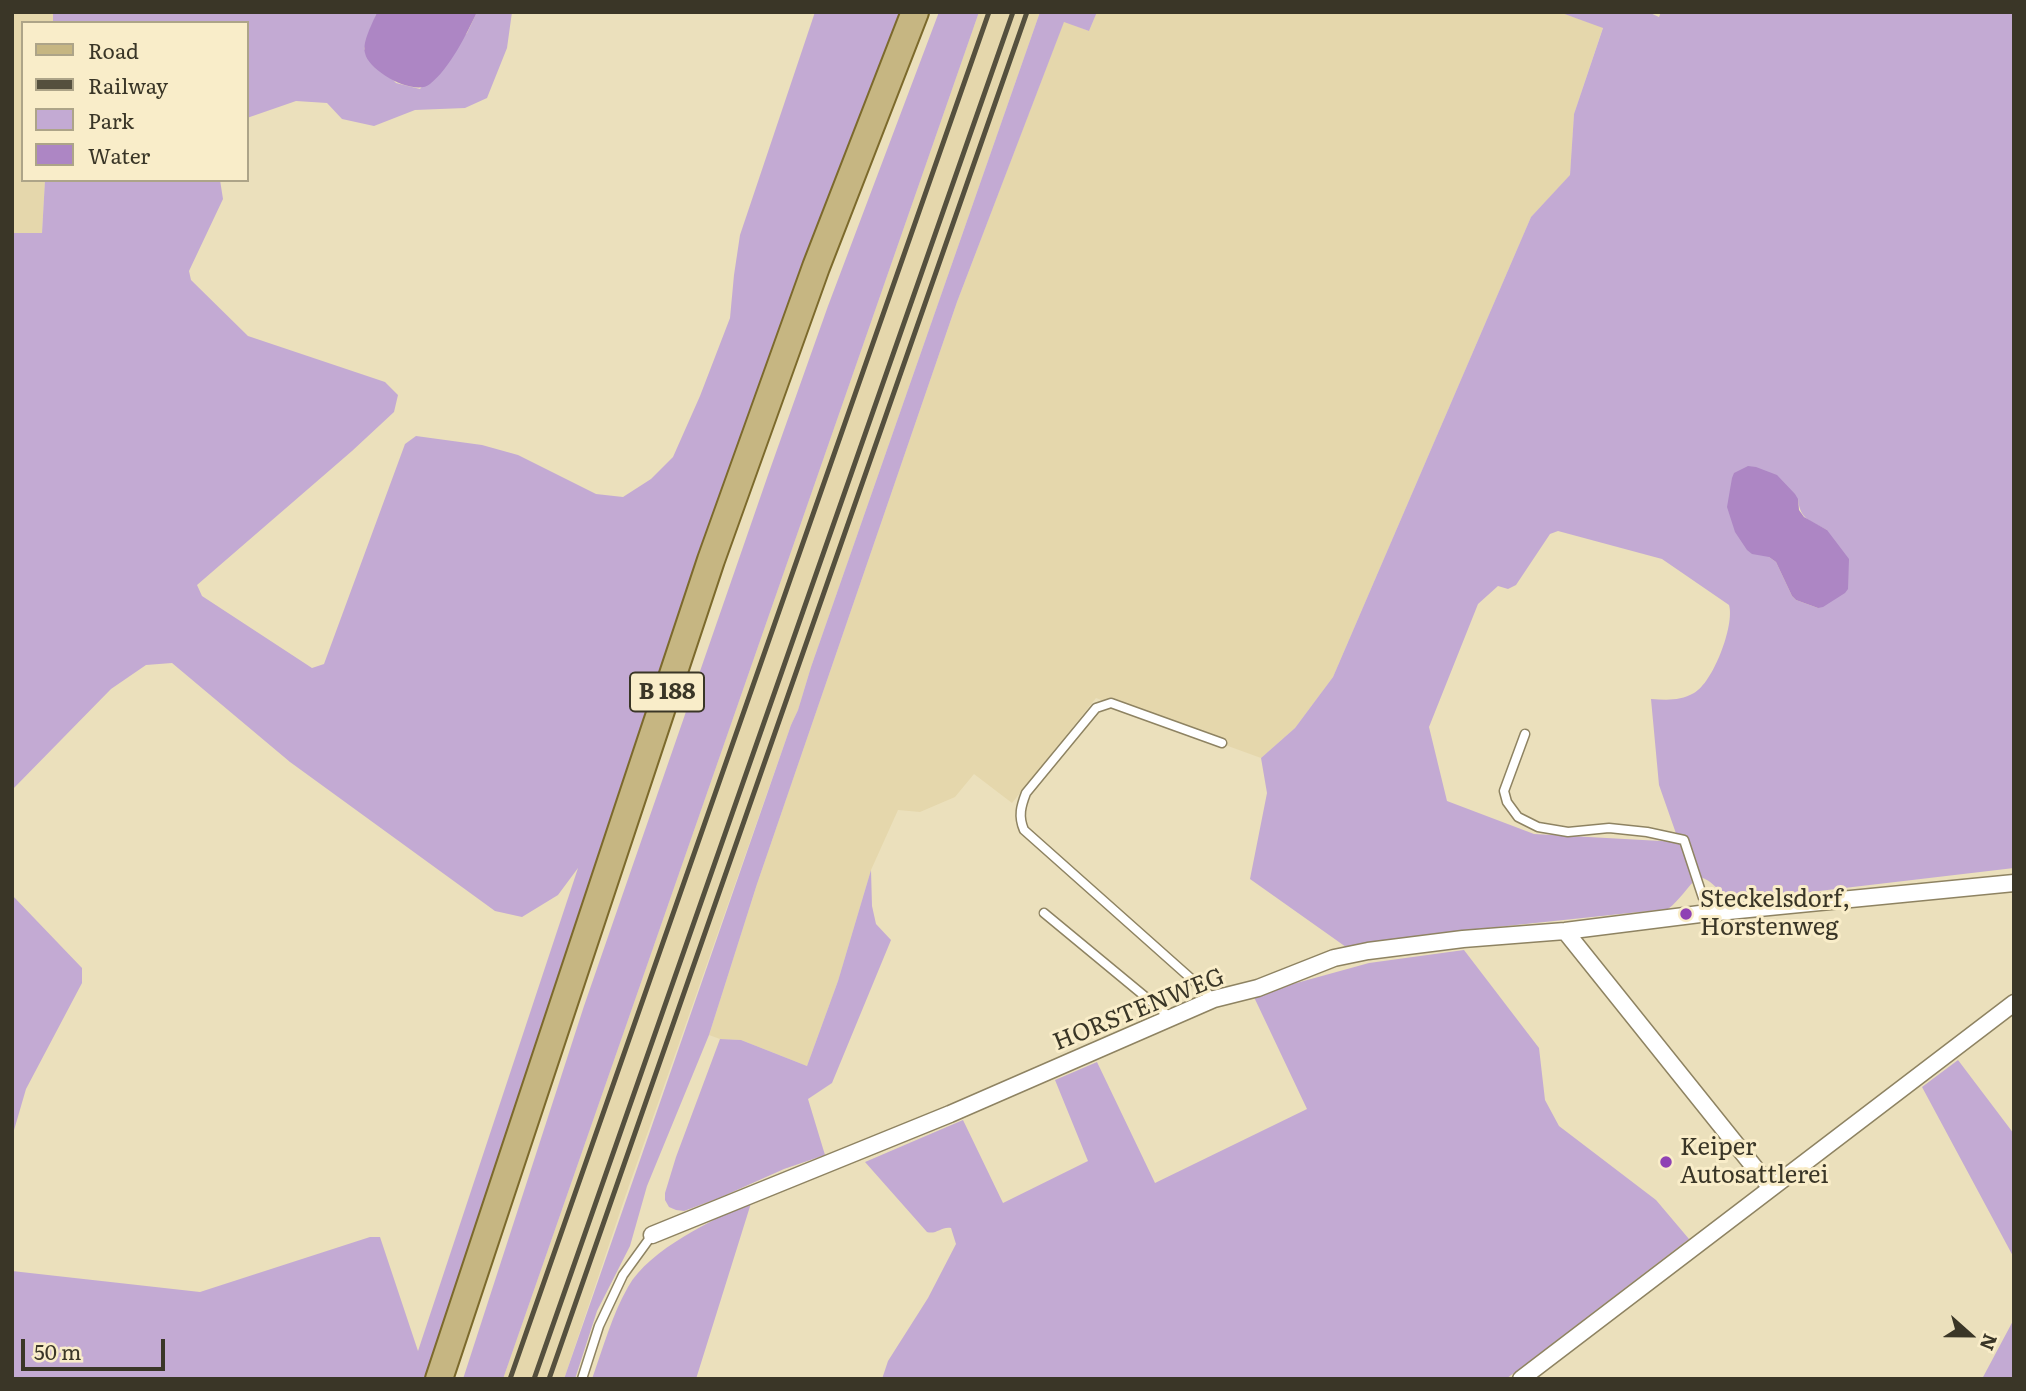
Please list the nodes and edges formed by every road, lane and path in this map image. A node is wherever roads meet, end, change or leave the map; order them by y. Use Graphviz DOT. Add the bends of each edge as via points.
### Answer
graph roads {
  1 [pos="915,12"];
  2 [pos="1525,734"];
  3 [pos="1222,743"];
  4 [pos="2014,883"];
  5 [pos="1044,913"];
  6 [pos="1708,913"];
  7 [pos="1565,931"];
  8 [pos="1214,999"];
  9 [pos="2014,1003"];
  10 [pos="1171,1018"];
  11 [pos="1771,1188"];
  12 [pos="652,1235"];
  13 [pos="439,1379"];
  14 [pos="582,1379"];
  15 [pos="1521,1379"];
  1 -- 13 [label="main road, B 188" via="811,280 711,560"];
  2 -- 6 [label="lane" via="1504,791 1518,817 1538,827 1568,832 1609,828 1684,841"];
  3 -- 8 [label="lane" via="1111,703 1096,708 1026,793 1020,817 1024,830"];
  4 -- 6 [label="street, HORSTENWEG"];
  5 -- 10 [label="lane"];
  6 -- 7 [label="street, HORSTENWEG"];
  7 -- 8 [label="street, HORSTENWEG" via="1368,951"];
  7 -- 11 [label="street"];
  8 -- 10 [label="street, HORSTENWEG"];
  9 -- 11 [label="street"];
  10 -- 12 [label="street, HORSTENWEG"];
  11 -- 15 [label="street"];
  12 -- 14 [label="lane" via="622,1275"];
}
